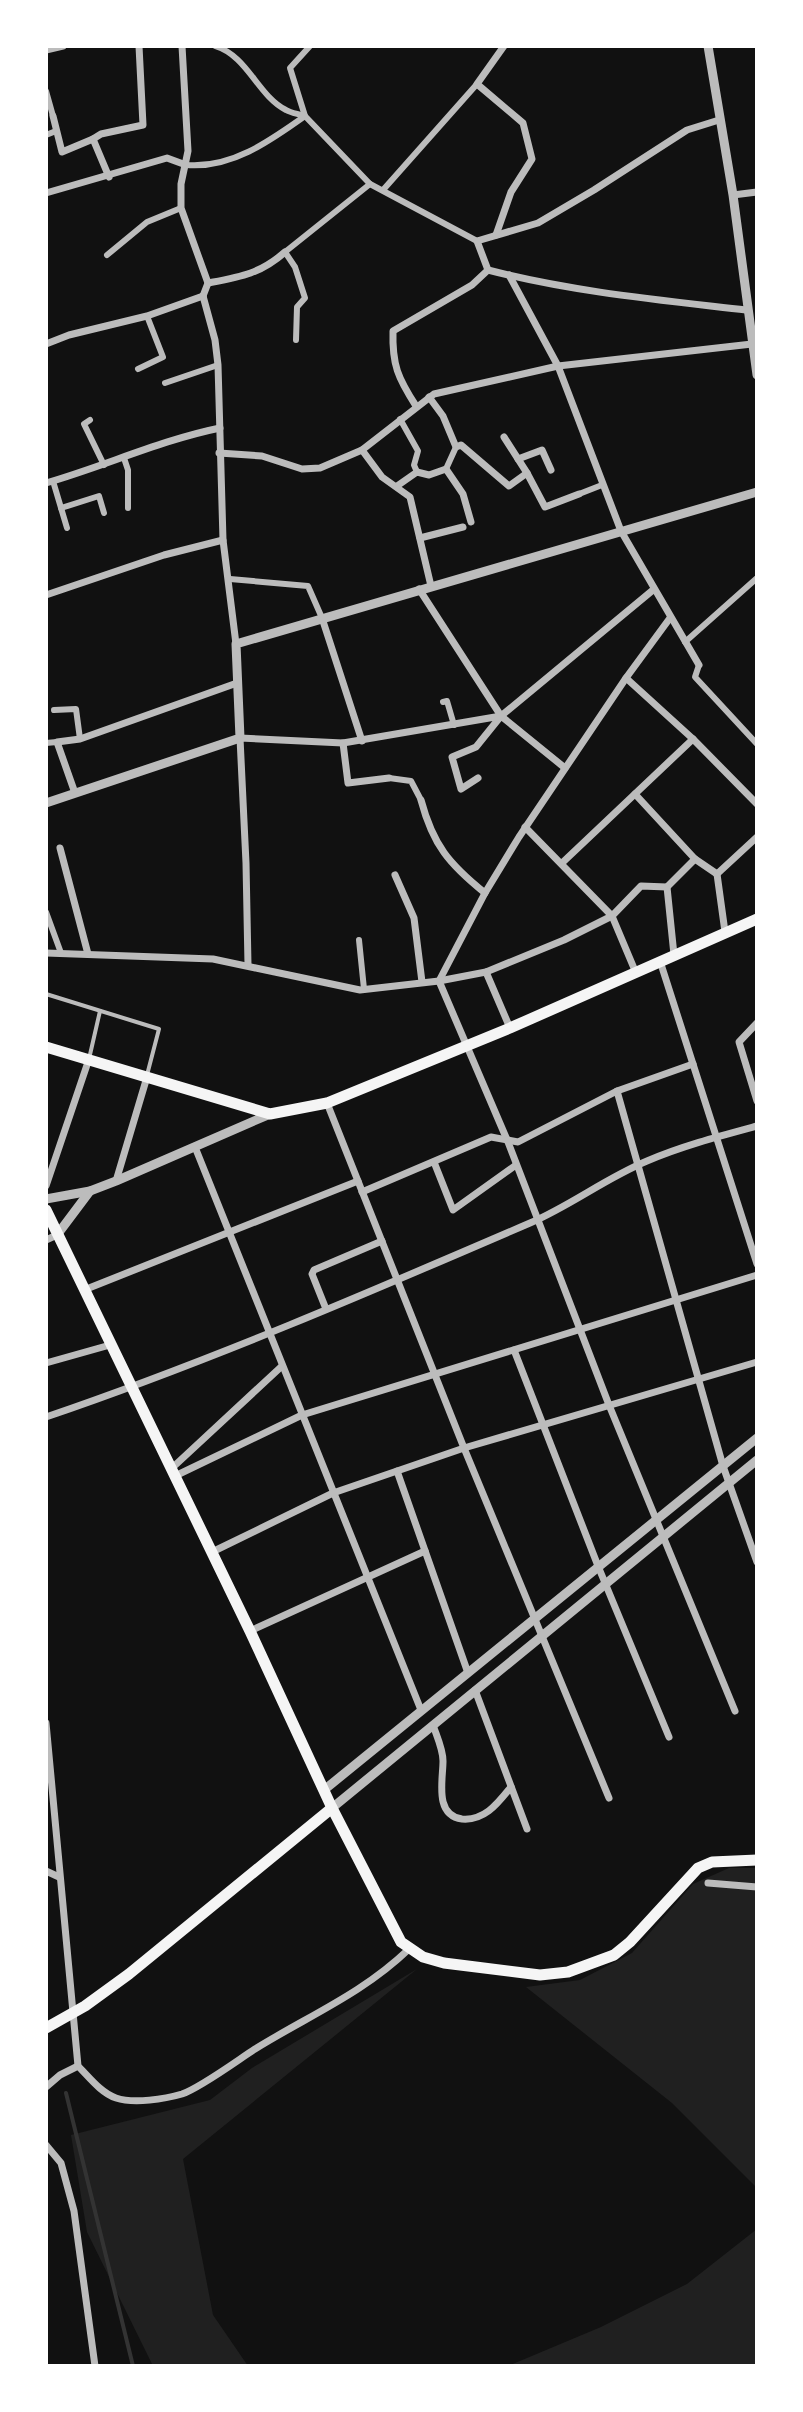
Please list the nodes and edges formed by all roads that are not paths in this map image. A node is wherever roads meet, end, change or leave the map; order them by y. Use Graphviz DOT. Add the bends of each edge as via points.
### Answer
graph roads {
  1 [pos="63,46"];
  2 [pos="139,46"];
  3 [pos="182,46"];
  4 [pos="215,46"];
  5 [pos="310,46"];
  6 [pos="504,46"];
  7 [pos="708,46"];
  8 [pos="226,48"];
  9 [pos="46,50"];
  10 [pos="477,84"];
  11 [pos="46,91"];
  12 [pos="53,116"];
  13 [pos="305,116"];
  14 [pos="719,120"];
  15 [pos="56,131"];
  16 [pos="46,135"];
  17 [pos="93,139"];
  18 [pos="186,165"];
  19 [pos="109,177"];
  20 [pos="370,184"];
  21 [pos="383,190"];
  22 [pos="757,192"];
  23 [pos="46,193"];
  24 [pos="733,195"];
  25 [pos="181,208"];
  26 [pos="496,235"];
  27 [pos="477,241"];
  28 [pos="285,252"];
  29 [pos="107,255"];
  30 [pos="488,270"];
  31 [pos="509,275"];
  32 [pos="208,283"];
  33 [pos="203,296"];
  34 [pos="746,310"];
  35 [pos="147,316"];
  36 [pos="754,339"];
  37 [pos="296,340"];
  38 [pos="46,344"];
  39 [pos="218,365"];
  40 [pos="558,366"];
  41 [pos="138,369"];
  42 [pos="757,375"];
  43 [pos="165,383"];
  44 [pos="429,397"];
  45 [pos="416,406"];
  46 [pos="400,419"];
  47 [pos="90,420"];
  48 [pos="220,428"];
  49 [pos="504,437"];
  50 [pos="456,447"];
  51 [pos="362,450"];
  52 [pos="219,453"];
  53 [pos="124,458"];
  54 [pos="518,459"];
  55 [pos="104,465"];
  56 [pos="446,469"];
  57 [pos="551,470"];
  58 [pos="417,472"];
  59 [pos="527,473"];
  60 [pos="50,482"];
  61 [pos="602,485"];
  62 [pos="397,486"];
  63 [pos="757,492"];
  64 [pos="579,494"];
  65 [pos="61,508"];
  66 [pos="128,508"];
  67 [pos="104,513"];
  68 [pos="471,522"];
  69 [pos="463,527"];
  70 [pos="67,528"];
  71 [pos="621,531"];
  72 [pos="420,538"];
  73 [pos="223,540"];
  74 [pos="757,578"];
  75 [pos="230,579"];
  76 [pos="431,586"];
  77 [pos="419,589"];
  78 [pos="653,590"];
  79 [pos="46,595"];
  80 [pos="322,618"];
  81 [pos="670,618"];
  82 [pos="685,642"];
  83 [pos="236,644"];
  84 [pos="699,665"];
  85 [pos="626,678"];
  86 [pos="237,683"];
  87 [pos="443,702"];
  88 [pos="54,710"];
  89 [pos="501,716"];
  90 [pos="454,725"];
  91 [pos="240,738"];
  92 [pos="80,739"];
  93 [pos="693,739"];
  94 [pos="362,741"];
  95 [pos="57,742"];
  96 [pos="46,743"];
  97 [pos="343,743"];
  98 [pos="757,744"];
  99 [pos="565,768"];
  100 [pos="389,778"];
  101 [pos="478,778"];
  102 [pos="75,793"];
  103 [pos="635,794"];
  104 [pos="421,800"];
  105 [pos="46,803"];
  106 [pos="757,804"];
  107 [pos="525,827"];
  108 [pos="757,837"];
  109 [pos="60,848"];
  110 [pos="695,859"];
  111 [pos="562,863"];
  112 [pos="717,874"];
  113 [pos="395,875"];
  114 [pos="667,887"];
  115 [pos="485,893"];
  116 [pos="46,912"];
  117 [pos="612,916"];
  118 [pos="757,919"];
  119 [pos="725,932"];
  120 [pos="359,940"];
  121 [pos="46,953"];
  122 [pos="61,953"];
  123 [pos="88,954"];
  124 [pos="674,955"];
  125 [pos="660,961"];
  126 [pos="248,965"];
  127 [pos="486,972"];
  128 [pos="636,973"];
  129 [pos="439,981"];
  130 [pos="422,982"];
  131 [pos="364,989"];
  132 [pos="46,994"];
  133 [pos="100,1011"];
  134 [pos="757,1023"];
  135 [pos="510,1028"];
  136 [pos="466,1046"];
  137 [pos="46,1047"];
  138 [pos="89,1059"];
  139 [pos="693,1064"];
  140 [pos="147,1077"];
  141 [pos="617,1091"];
  142 [pos="757,1101"];
  143 [pos="327,1103"];
  144 [pos="270,1114"];
  145 [pos="757,1126"];
  146 [pos="717,1137"];
  147 [pos="508,1142"];
  148 [pos="195,1147"];
  149 [pos="434,1162"];
  150 [pos="516,1165"];
  151 [pos="638,1165"];
  152 [pos="116,1181"];
  153 [pos="358,1181"];
  154 [pos="46,1186"];
  155 [pos="90,1191"];
  156 [pos="362,1192"];
  157 [pos="46,1199"];
  158 [pos="46,1210"];
  159 [pos="537,1220"];
  160 [pos="229,1233"];
  161 [pos="52,1237"];
  162 [pos="382,1241"];
  163 [pos="757,1264"];
  164 [pos="757,1275"];
  165 [pos="398,1280"];
  166 [pos="84,1290"];
  167 [pos="677,1299"];
  168 [pos="326,1309"];
  169 [pos="579,1330"];
  170 [pos="269,1332"];
  171 [pos="110,1345"];
  172 [pos="514,1350"];
  173 [pos="757,1362"];
  174 [pos="46,1363"];
  175 [pos="282,1366"];
  176 [pos="435,1375"];
  177 [pos="700,1378"];
  178 [pos="131,1388"];
  179 [pos="609,1405"];
  180 [pos="302,1415"];
  181 [pos="46,1417"];
  182 [pos="543,1425"];
  183 [pos="757,1438"];
  184 [pos="464,1448"];
  185 [pos="757,1460"];
  186 [pos="723,1466"];
  187 [pos="397,1471"];
  188 [pos="173,1472"];
  189 [pos="729,1483"];
  190 [pos="333,1493"];
  191 [pos="656,1520"];
  192 [pos="664,1538"];
  193 [pos="425,1551"];
  194 [pos="212,1552"];
  195 [pos="757,1562"];
  196 [pos="598,1566"];
  197 [pos="369,1577"];
  198 [pos="607,1582"];
  199 [pos="534,1619"];
  200 [pos="250,1631"];
  201 [pos="541,1636"];
  202 [pos="468,1673"];
  203 [pos="475,1690"];
  204 [pos="421,1710"];
  205 [pos="735,1711"];
  206 [pos="46,1723"];
  207 [pos="433,1725"];
  208 [pos="669,1737"];
  209 [pos="48,1761"];
  210 [pos="511,1787"];
  211 [pos="324,1790"];
  212 [pos="609,1798"];
  213 [pos="332,1808"];
  214 [pos="527,1829"];
  215 [pos="757,1860"];
  216 [pos="46,1871"];
  217 [pos="59,1877"];
  218 [pos="708,1883"];
  219 [pos="757,1887"];
  220 [pos="409,1949"];
  221 [pos="50,2026"];
  222 [pos="78,2066"];
  223 [pos="46,2087"];
  224 [pos="46,2145"];
  225 [pos="95,2366"];
  1 -- 9 [label="street"];
  2 -- 17 [label="street" via="143,125"];
  3 -- 18 [label="street"];
  4 -- 8 [label="street"];
  5 -- 13 [label="street" via="290,68"];
  6 -- 10 [label="street"];
  7 -- 14 [label="street"];
  8 -- 13 [label="street" via="268,96 286,111"];
  10 -- 21 [label="street"];
  10 -- 26 [label="street" via="523,123 532,159 511,192"];
  11 -- 12 [label="street"];
  12 -- 15 [label="street"];
  13 -- 18 [label="street" via="256,150"];
  13 -- 20 [label="street"];
  14 -- 24 [label="street"];
  14 -- 26 [label="street" via="687,130 538,223"];
  15 -- 16 [label="street"];
  15 -- 17 [label="street" via="62,152"];
  17 -- 19 [label="street"];
  18 -- 19 [label="street" via="167,158"];
  18 -- 25 [label="street"];
  19 -- 23 [label="street"];
  20 -- 21 [label="street"];
  20 -- 28 [label="street"];
  21 -- 27 [label="street"];
  22 -- 24 [label="street"];
  24 -- 34 [label="street"];
  25 -- 29 [label="street" via="147,222"];
  25 -- 32 [label="street"];
  26 -- 27 [label="street"];
  27 -- 30 [label="street"];
  28 -- 32 [label="street" via="252,274"];
  28 -- 37 [label="street" via="305,298 297,307"];
  30 -- 31 [label="street"];
  30 -- 45 [label="street" via="393,331 395,367"];
  31 -- 34 [label="street" via="568,288"];
  31 -- 40 [label="street"];
  32 -- 33 [label="street"];
  33 -- 35 [label="street"];
  33 -- 39 [label="street"];
  34 -- 36 [label="street"];
  35 -- 38 [label="street"];
  35 -- 41 [label="street" via="163,357"];
  36 -- 40 [label="street"];
  36 -- 42 [label="street"];
  39 -- 43 [label="street"];
  39 -- 48 [label="street"];
  40 -- 44 [label="street"];
  40 -- 61 [label="street"];
  44 -- 45 [label="street"];
  44 -- 50 [label="street"];
  45 -- 46 [label="street"];
  46 -- 51 [label="street"];
  46 -- 58 [label="street" via="418,451"];
  47 -- 55 [label="street" via="84,424"];
  48 -- 52 [label="street"];
  48 -- 53 [label="street"];
  49 -- 54 [label="street"];
  50 -- 56 [label="street"];
  50 -- 59 [label="street" via="461,445 509,486"];
  51 -- 52 [label="street" via="320,468 302,469 262,456"];
  51 -- 62 [label="street" via="382,477"];
  52 -- 73 [label="street"];
  53 -- 55 [label="street"];
  53 -- 66 [label="street"];
  54 -- 57 [label="street" via="542,450"];
  54 -- 59 [label="street"];
  55 -- 60 [label="street"];
  56 -- 58 [label="street" via="429,475"];
  56 -- 68 [label="street" via="463,494"];
  58 -- 62 [label="street"];
  59 -- 64 [label="street" via="545,507"];
  60 -- 65 [label="street"];
  61 -- 64 [label="street"];
  61 -- 71 [label="street"];
  62 -- 72 [label="street" via="410,497"];
  63 -- 71 [label="street"];
  65 -- 67 [label="street" via="99,496"];
  65 -- 70 [label="street"];
  69 -- 72 [label="street"];
  71 -- 76 [label="street"];
  71 -- 78 [label="street"];
  72 -- 76 [label="street"];
  73 -- 75 [label="street"];
  73 -- 79 [label="street"];
  74 -- 82 [label="street"];
  75 -- 80 [label="street" via="308,586"];
  75 -- 83 [label="street"];
  76 -- 77 [label="street"];
  77 -- 80 [label="street"];
  77 -- 89 [label="street"];
  78 -- 81 [label="street"];
  78 -- 89 [label="street"];
  80 -- 83 [label="street"];
  80 -- 94 [label="street"];
  81 -- 82 [label="street"];
  81 -- 85 [label="street"];
  82 -- 84 [label="street"];
  83 -- 86 [label="street"];
  84 -- 98 [label="street" via="695,677"];
  85 -- 93 [label="street"];
  85 -- 99 [label="street"];
  86 -- 91 [label="street"];
  86 -- 92 [label="street"];
  87 -- 90 [label="street" via="447,701"];
  88 -- 92 [label="street" via="76,709"];
  89 -- 90 [label="street"];
  89 -- 99 [label="street"];
  89 -- 101 [label="street" via="476,747 452,757 461,789"];
  90 -- 94 [label="street"];
  91 -- 97 [label="street"];
  91 -- 102 [label="street"];
  91 -- 126 [label="street"];
  92 -- 95 [label="street"];
  93 -- 103 [label="street"];
  93 -- 106 [label="street"];
  94 -- 97 [label="street"];
  95 -- 96 [label="street"];
  95 -- 102 [label="street"];
  97 -- 100 [label="street" via="348,783"];
  99 -- 107 [label="street"];
  100 -- 104 [label="street" via="411,781"];
  102 -- 105 [label="street"];
  103 -- 110 [label="street"];
  103 -- 111 [label="street"];
  104 -- 115 [label="street" via="429,830 455,870"];
  107 -- 111 [label="street"];
  107 -- 115 [label="street"];
  108 -- 112 [label="street"];
  109 -- 123 [label="street"];
  110 -- 112 [label="street"];
  110 -- 114 [label="street"];
  111 -- 117 [label="street"];
  112 -- 119 [label="street"];
  113 -- 130 [label="street" via="414,918"];
  114 -- 117 [label="street" via="641,886"];
  114 -- 124 [label="street"];
  115 -- 129 [label="street"];
  116 -- 122 [label="street"];
  117 -- 127 [label="street"];
  117 -- 128 [label="street"];
  118 -- 119 [label="main road"];
  119 -- 124 [label="main road"];
  120 -- 131 [label="street"];
  121 -- 122 [label="street"];
  122 -- 123 [label="street"];
  123 -- 126 [label="street"];
  124 -- 125 [label="main road"];
  125 -- 128 [label="main road"];
  125 -- 139 [label="street"];
  126 -- 131 [label="street"];
  127 -- 129 [label="street"];
  127 -- 135 [label="street"];
  128 -- 135 [label="main road"];
  129 -- 130 [label="street"];
  129 -- 136 [label="street"];
  130 -- 131 [label="street"];
  132 -- 133 [label="lane"];
  133 -- 138 [label="lane"];
  133 -- 140 [label="lane" via="159,1029"];
  134 -- 142 [label="street" via="739,1042"];
  135 -- 136 [label="main road"];
  136 -- 143 [label="main road"];
  136 -- 147 [label="street"];
  137 -- 138 [label="main road"];
  138 -- 140 [label="main road"];
  138 -- 154 [label="street"];
  139 -- 141 [label="street"];
  139 -- 146 [label="street"];
  140 -- 144 [label="main road"];
  140 -- 152 [label="street"];
  141 -- 147 [label="street" via="518,1142"];
  141 -- 151 [label="street"];
  143 -- 144 [label="main road"];
  143 -- 153 [label="street"];
  144 -- 148 [label="street"];
  145 -- 146 [label="street"];
  146 -- 151 [label="street"];
  146 -- 163 [label="street"];
  147 -- 149 [label="street" via="491,1137"];
  147 -- 150 [label="street"];
  148 -- 152 [label="street"];
  148 -- 160 [label="street"];
  149 -- 150 [label="street" via="453,1210"];
  149 -- 156 [label="street"];
  150 -- 159 [label="street"];
  151 -- 159 [label="street"];
  151 -- 167 [label="street"];
  152 -- 155 [label="street"];
  153 -- 156 [label="street"];
  153 -- 160 [label="street"];
  155 -- 157 [label="street"];
  155 -- 161 [label="street"];
  156 -- 162 [label="street"];
  158 -- 161 [label="main road"];
  159 -- 165 [label="street"];
  159 -- 169 [label="street"];
  160 -- 166 [label="street"];
  160 -- 170 [label="street"];
  161 -- 166 [label="main road"];
  162 -- 165 [label="street"];
  162 -- 168 [label="street" via="314,1270"];
  164 -- 167 [label="street"];
  165 -- 168 [label="street"];
  165 -- 176 [label="street"];
  166 -- 171 [label="main road"];
  167 -- 169 [label="street"];
  167 -- 177 [label="street"];
  168 -- 170 [label="street"];
  169 -- 172 [label="street"];
  169 -- 179 [label="street"];
  170 -- 175 [label="street"];
  170 -- 178 [label="street"];
  171 -- 174 [label="street"];
  171 -- 178 [label="main road"];
  172 -- 176 [label="street"];
  172 -- 182 [label="street"];
  173 -- 177 [label="street"];
  175 -- 180 [label="street"];
  175 -- 188 [label="street"];
  176 -- 180 [label="street"];
  176 -- 184 [label="street"];
  177 -- 179 [label="street"];
  177 -- 186 [label="street"];
  178 -- 181 [label="street"];
  178 -- 188 [label="main road"];
  179 -- 182 [label="street"];
  179 -- 191 [label="street"];
  180 -- 188 [label="street"];
  180 -- 190 [label="street"];
  182 -- 184 [label="street"];
  182 -- 196 [label="street"];
  183 -- 186 [label="street"];
  184 -- 187 [label="street"];
  184 -- 199 [label="street"];
  185 -- 189 [label="street"];
  186 -- 189 [label="street"];
  186 -- 191 [label="street"];
  187 -- 190 [label="street"];
  187 -- 193 [label="street"];
  188 -- 194 [label="main road"];
  189 -- 192 [label="street"];
  189 -- 195 [label="street"];
  190 -- 194 [label="street"];
  190 -- 197 [label="street"];
  191 -- 192 [label="street"];
  191 -- 196 [label="street"];
  192 -- 198 [label="street"];
  192 -- 205 [label="street"];
  193 -- 197 [label="street"];
  193 -- 202 [label="street"];
  194 -- 200 [label="main road"];
  196 -- 198 [label="street"];
  196 -- 199 [label="street"];
  197 -- 200 [label="street"];
  197 -- 204 [label="street"];
  198 -- 201 [label="street"];
  198 -- 208 [label="street"];
  199 -- 201 [label="street"];
  199 -- 202 [label="street"];
  200 -- 211 [label="main road"];
  201 -- 203 [label="street"];
  201 -- 212 [label="street"];
  202 -- 204 [label="street"];
  203 -- 207 [label="street"];
  203 -- 210 [label="street"];
  204 -- 211 [label="street"];
  206 -- 209 [label="street"];
  207 -- 210 [label="street" via="443,1759 445,1809 455,1818 483,1815"];
  207 -- 213 [label="street"];
  209 -- 217 [label="street"];
  210 -- 214 [label="street"];
  211 -- 213 [label="main road"];
  213 -- 220 [label="main road" via="390,1924"];
  213 -- 221 [label="main road" via="129,1974"];
  215 -- 220 [label="main road" via="712,1862 698,1868 614,1955 568,1972 540,1975 465,1967 430,1960"];
  216 -- 217 [label="street"];
  217 -- 222 [label="street"];
  218 -- 219 [label="street"];
  220 -- 222 [label="street" via="347,1998 184,2093 138,2100 115,2097"];
  222 -- 223 [label="street"];
  224 -- 225 [label="street" via="61,2163 74,2211"];
}
